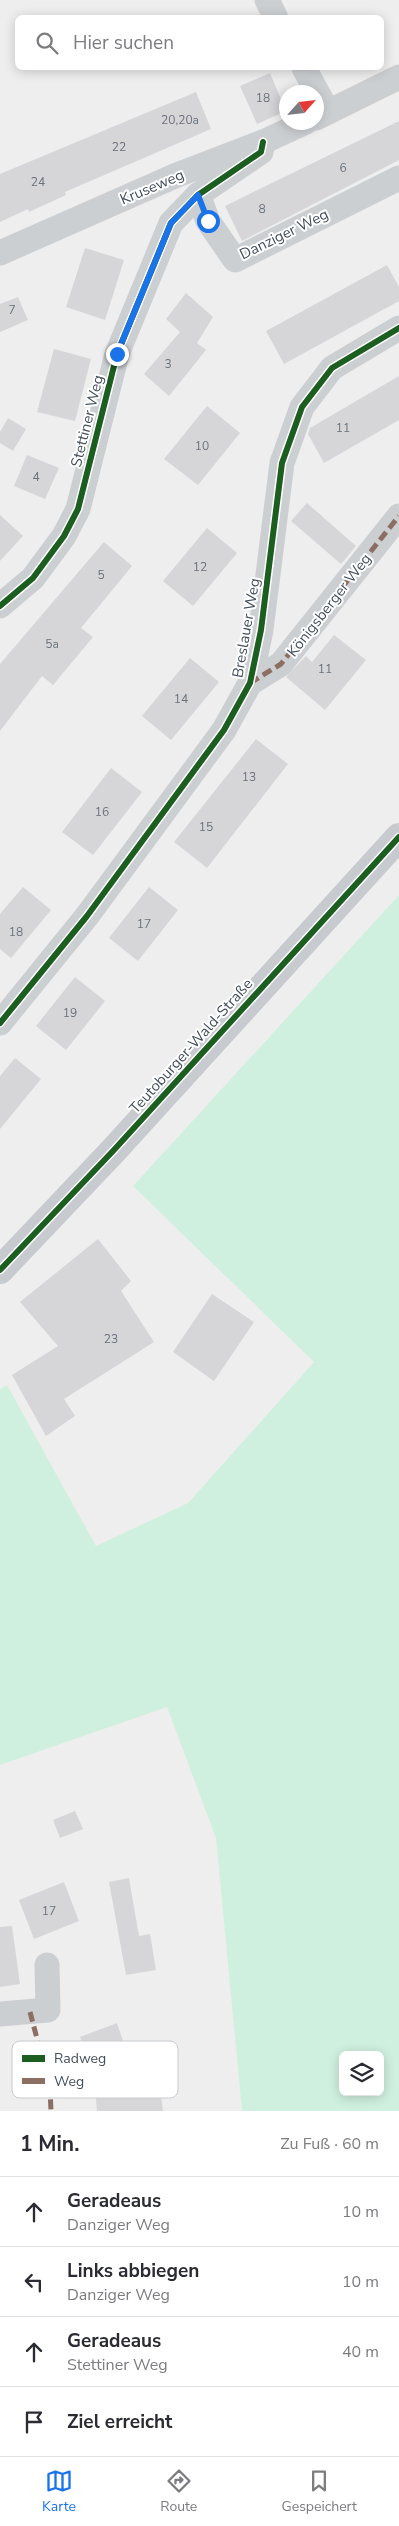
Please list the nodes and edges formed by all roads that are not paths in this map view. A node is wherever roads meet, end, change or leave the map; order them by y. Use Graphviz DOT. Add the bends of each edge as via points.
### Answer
graph roads {
  1 [pos="267,0"];
  2 [pos="274,15"];
  3 [pos="305,70"];
  4 [pos="399,77"];
  5 [pos="311,85"];
  6 [pos="324,114"];
  7 [pos="289,130"];
  8 [pos="263,142"];
  9 [pos="399,178"];
  10 [pos="198,195"];
  11 [pos="0,253"];
  12 [pos="399,328"];
  13 [pos="399,516"];
  14 [pos="0,606"];
  15 [pos="250,683"];
  16 [pos="399,837"];
  17 [pos="0,1023"];
  18 [pos="0,1270"];
  19 [pos="47,1965"];
  20 [pos="0,2014"];
  1 -- 2 [label="street"];
  3 -- 5 [label="street"];
  4 -- 6 [label="street"];
  7 -- 8 [label="street, Kruseweg"];
  8 -- 10 [label="street" via="261,152"];
  8 -- 11 [label="street, Kruseweg" via="177,175"];
  9 -- 10 [label="street, Danziger Weg" via="235,260 208,221"];
  10 -- 14 [label="street, Stettiner Weg" via="171,223 117,354 78,509 64,536 33,578"];
  12 -- 15 [label="street, Breslauer Weg" via="332,368 302,407 282,463 261,630"];
  13 -- 15 [label="street, Königsberger Weg" via="282,664"];
  15 -- 17 [label="street, Breslauer Weg" via="224,730 104,892"];
  16 -- 18 [label="main road, Teutoburger-Wald-Straße"];
  19 -- 20 [label="street" via="48,2010"];
}
